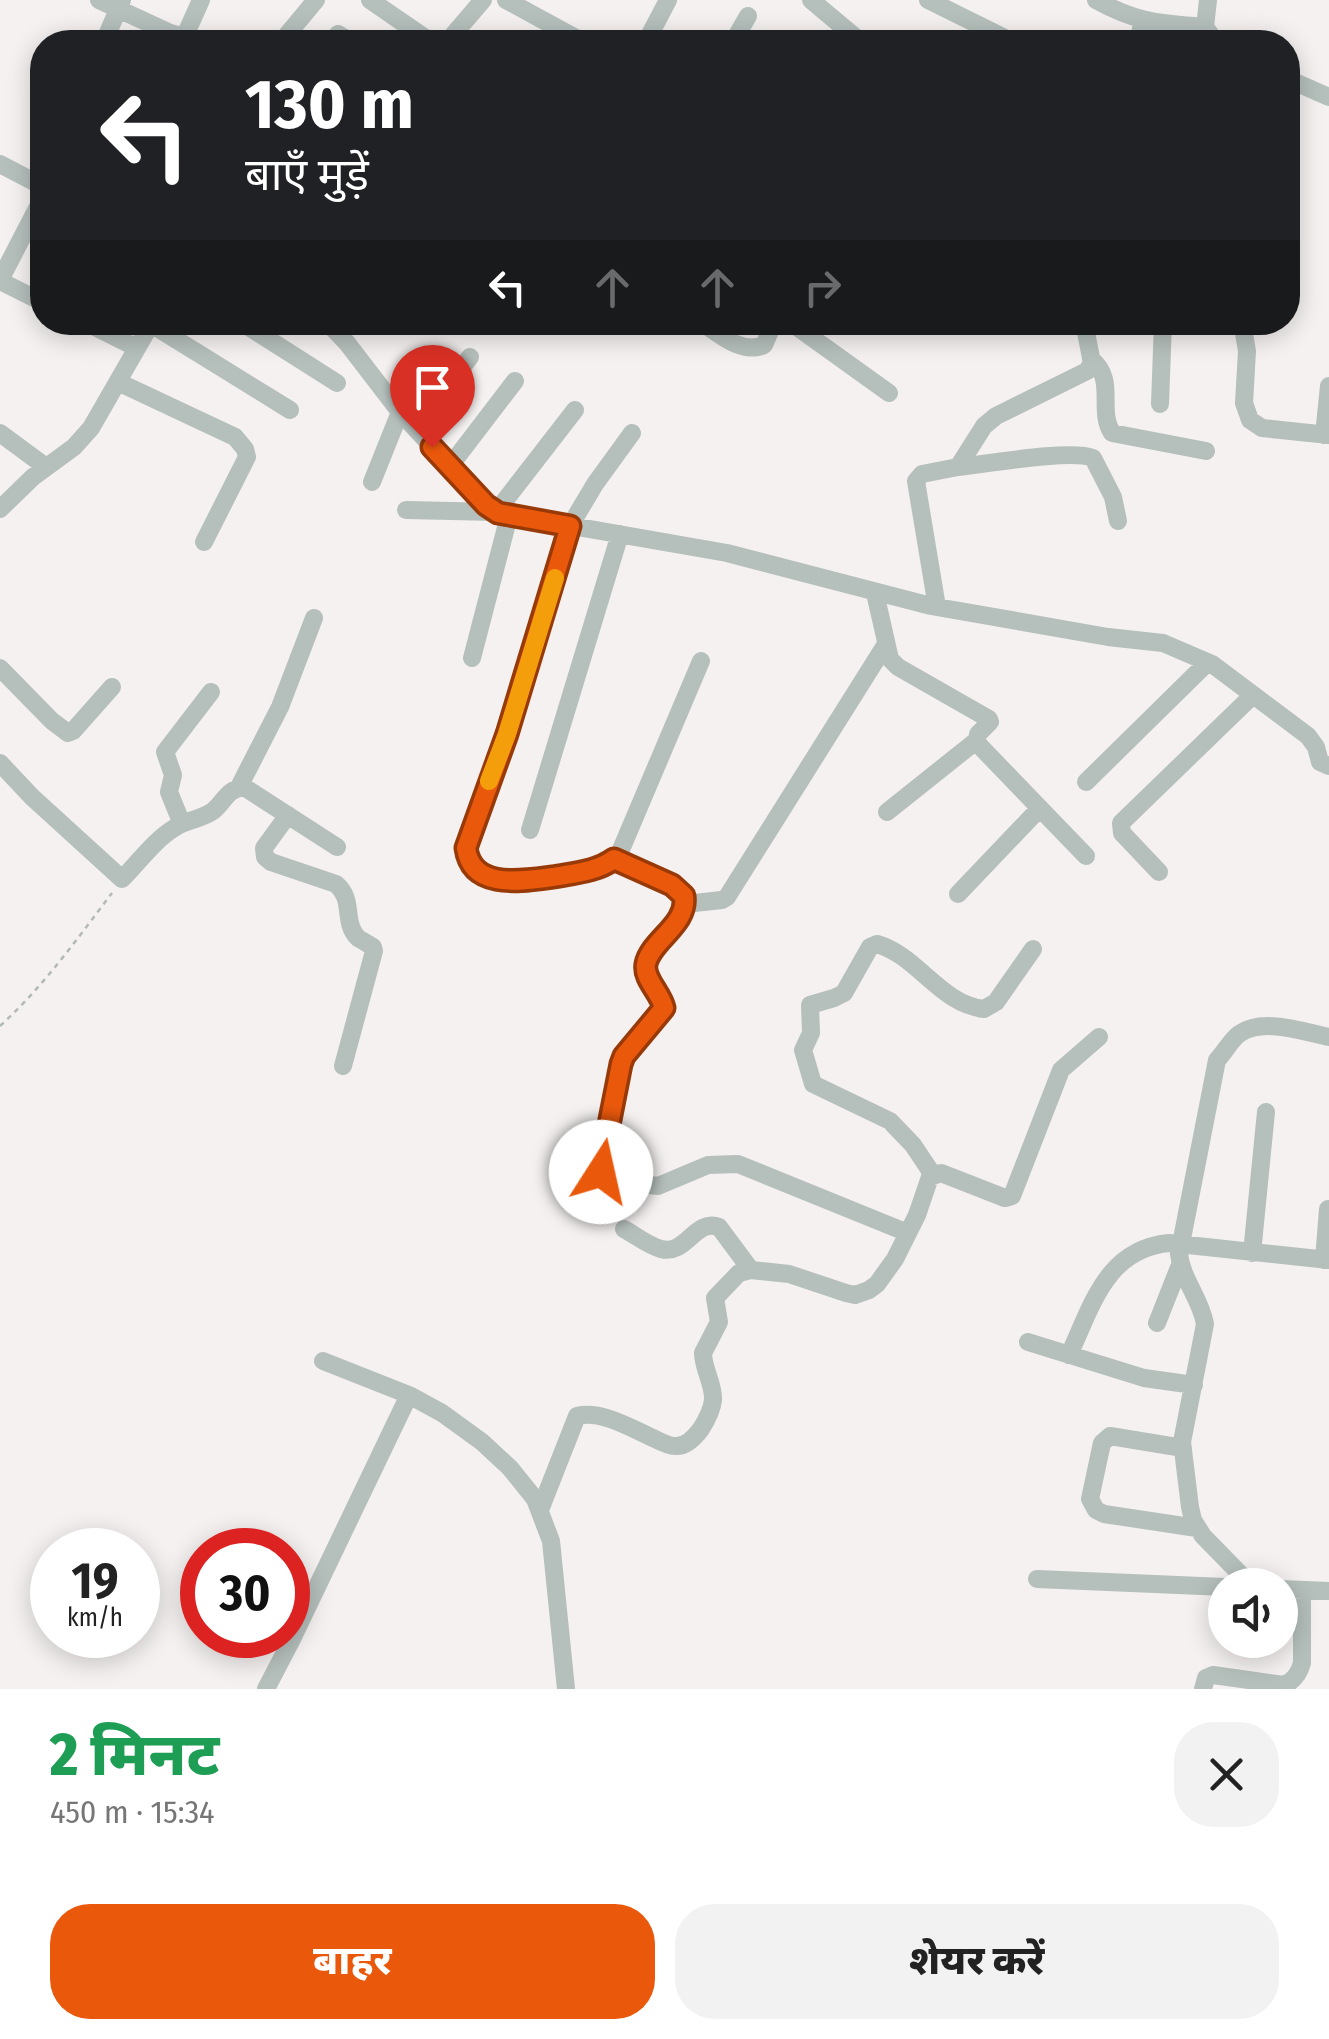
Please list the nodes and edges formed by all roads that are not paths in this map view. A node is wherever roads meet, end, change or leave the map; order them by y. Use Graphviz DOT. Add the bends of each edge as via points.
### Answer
graph roads {
  1 [pos="99,0"];
  2 [pos="201,0"];
  3 [pos="316,0"];
  4 [pos="370,0"];
  5 [pos="483,0"];
  6 [pos="506,0"];
  7 [pos="668,0"];
  8 [pos="811,0"];
  9 [pos="928,0"];
  10 [pos="1096,0"];
  11 [pos="1208,0"];
  12 [pos="120,4"];
  13 [pos="748,16"];
  14 [pos="1144,20"];
  15 [pos="109,30"];
  16 [pos="161,30"];
  17 [pos="180,30"];
  18 [pos="292,30"];
  19 [pos="414,30"];
  20 [pos="457,30"];
  21 [pos="561,30"];
  22 [pos="652,30"];
  23 [pos="740,30"];
  24 [pos="847,30"];
  25 [pos="989,30"];
  26 [pos="1141,30"];
  27 [pos="1184,30"];
  28 [pos="1201,30"];
  29 [pos="1300,84"];
  30 [pos="1329,97"];
  31 [pos="0,164"];
  32 [pos="30,180"];
  33 [pos="30,222"];
  34 [pos="0,280"];
  35 [pos="30,296"];
  36 [pos="111,335"];
  37 [pos="145,335"];
  38 [pos="171,335"];
  39 [pos="261,335"];
  40 [pos="339,335"];
  41 [pos="723,335"];
  42 [pos="768,335"];
  43 [pos="808,335"];
  44 [pos="1087,335"];
  45 [pos="1163,335"];
  46 [pos="1244,335"];
  47 [pos="137,348"];
  48 [pos="470,357"];
  49 [pos="1092,358"];
  50 [pos="514,381"];
  51 [pos="118,382"];
  52 [pos="336,383"];
  53 [pos="1329,386"];
  54 [pos="889,393"];
  55 [pos="1160,404"];
  56 [pos="290,410"];
  57 [pos="575,410"];
  58 [pos="400,412"];
  59 [pos="415,428"];
  60 [pos="0,433"];
  61 [pos="632,433"];
  62 [pos="1327,435"];
  63 [pos="1206,450"];
  64 [pos="450,466"];
  65 [pos="46,467"];
  66 [pos="958,467"];
  67 [pos="372,482"];
  68 [pos="0,509"];
  69 [pos="406,510"];
  70 [pos="502,514"];
  71 [pos="1118,521"];
  72 [pos="570,526"];
  73 [pos="620,534"];
  74 [pos="204,542"];
  75 [pos="875,593"];
  76 [pos="938,608"];
  77 [pos="314,618"];
  78 [pos="886,644"];
  79 [pos="472,658"];
  80 [pos="701,661"];
  81 [pos="1208,662"];
  82 [pos="0,668"];
  83 [pos="112,687"];
  84 [pos="211,692"];
  85 [pos="1252,696"];
  86 [pos="976,741"];
  87 [pos="0,763"];
  88 [pos="1329,766"];
  89 [pos="1086,782"];
  90 [pos="239,786"];
  91 [pos="1040,808"];
  92 [pos="887,812"];
  93 [pos="288,815"];
  94 [pos="182,824"];
  95 [pos="530,830"];
  96 [pos="338,847"];
  97 [pos="1086,856"];
  98 [pos="614,859"];
  99 [pos="1159,872"];
  100 [pos="958,894"];
  101 [pos="686,904"];
  102 [pos="1033,949"];
  103 [pos="1329,1036"];
  104 [pos="1099,1037"];
  105 [pos="344,1066"];
  106 [pos="1266,1112"];
  107 [pos="933,1175"];
  108 [pos="1328,1210"];
  109 [pos="624,1229"];
  110 [pos="908,1232"];
  111 [pos="1181,1244"];
  112 [pos="1252,1253"];
  113 [pos="1326,1260"];
  114 [pos="1180,1265"];
  115 [pos="751,1270"];
  116 [pos="1158,1323"];
  117 [pos="1028,1342"];
  118 [pos="1069,1355"];
  119 [pos="323,1361"];
  120 [pos="1194,1385"];
  121 [pos="409,1395"];
  122 [pos="1182,1448"];
  123 [pos="540,1510"];
  124 [pos="1197,1528"];
  125 [pos="1236,1568"];
  126 [pos="1037,1579"];
  127 [pos="1208,1586"];
  128 [pos="1298,1590"];
  129 [pos="1302,1590"];
  130 [pos="1329,1592"];
  131 [pos="266,1689"];
  132 [pos="566,1689"];
  133 [pos="1203,1689"];
  1 -- 12 [label="street"];
  2 -- 17 [label="street"];
  3 -- 18 [label="street"];
  4 -- 19 [label="street"];
  5 -- 20 [label="street"];
  6 -- 21 [label="street"];
  7 -- 22 [label="street"];
  8 -- 24 [label="street"];
  9 -- 25 [label="street"];
  10 -- 14 [label="street"];
  11 -- 28 [label="street"];
  12 -- 15 [label="street"];
  12 -- 16 [label="street"];
  13 -- 23 [label="street"];
  14 -- 26 [label="street"];
  14 -- 27 [label="street"];
  29 -- 30 [label="street"];
  31 -- 32 [label="street"];
  33 -- 34 [label="street"];
  34 -- 35 [label="street"];
  36 -- 47 [label="street"];
  37 -- 47 [label="street"];
  38 -- 56 [label="street"];
  39 -- 52 [label="street"];
  40 -- 58 [label="street"];
  41 -- 42 [label="street" via="755,349"];
  43 -- 54 [label="street"];
  44 -- 49 [label="street"];
  45 -- 55 [label="street"];
  46 -- 62 [label="street" via="1250,420 1262,428"];
  47 -- 51 [label="street"];
  48 -- 59 [label="street"];
  49 -- 63 [label="street" via="1105,375 1112,433"];
  49 -- 66 [label="street" via="1087,371 990,420"];
  50 -- 64 [label="street"];
  51 -- 65 [label="street" via="82,439"];
  51 -- 74 [label="street" via="235,438 245,449"];
  53 -- 62 [label="street"];
  57 -- 70 [label="street"];
  58 -- 59 [label="street"];
  58 -- 67 [label="street"];
  59 -- 64 [label="street"];
  60 -- 65 [label="street"];
  61 -- 72 [label="street"];
  64 -- 70 [label="street"];
  65 -- 68 [label="street"];
  66 -- 71 [label="street" via="1089,456 1114,497"];
  66 -- 76 [label="street" via="916,481"];
  69 -- 70 [label="street"];
  70 -- 72 [label="street"];
  70 -- 79 [label="street"];
  72 -- 73 [label="street"];
  72 -- 98 [label="street" via="466,848 476,870 499,881 592,870"];
  73 -- 75 [label="street" via="776,564"];
  73 -- 95 [label="street"];
  75 -- 76 [label="street"];
  75 -- 78 [label="street"];
  76 -- 81 [label="street" via="1163,643"];
  77 -- 90 [label="street" via="280,707"];
  78 -- 86 [label="street" via="898,667 989,719"];
  78 -- 101 [label="street" via="727,896"];
  80 -- 98 [label="street"];
  81 -- 85 [label="street"];
  81 -- 89 [label="street"];
  82 -- 83 [label="street" via="68,732"];
  84 -- 94 [label="street" via="165,752 173,774 168,792"];
  85 -- 88 [label="street" via="1308,736 1320,762"];
  85 -- 99 [label="street" via="1122,823 1122,832"];
  86 -- 91 [label="street"];
  86 -- 92 [label="street"];
  87 -- 94 [label="street" via="122,879"];
  90 -- 93 [label="street"];
  90 -- 94 [label="street" via="210,813"];
  91 -- 97 [label="street"];
  91 -- 100 [label="street"];
  93 -- 96 [label="street"];
  93 -- 105 [label="street" via="264,848 265,858 336,884 344,891 354,932 374,951"];
  98 -- 101 [label="street" via="679,890"];
  101 -- 110 [label="street" via="648,960 647,974 664,1008 621,1064 597,1164 605,1178 658,1186 698,1168 738,1164"];
  102 -- 107 [label="street" via="984,1010 950,996 878,944 844,993 810,1005 811,1033 803,1050 813,1084 890,1121"];
  103 -- 111 [label="street" via="1253,1028 1234,1038 1217,1060"];
  104 -- 107 [label="street" via="1060,1070 1012,1196"];
  106 -- 112 [label="street"];
  107 -- 110 [label="street"];
  108 -- 113 [label="street"];
  109 -- 115 [label="street" via="673,1250 714,1225"];
  110 -- 115 [label="street" via="877,1284 862,1294"];
  111 -- 112 [label="street"];
  111 -- 114 [label="street"];
  111 -- 118 [label="street" via="1147,1247 1112,1270"];
  112 -- 113 [label="street"];
  114 -- 116 [label="street"];
  114 -- 120 [label="street" via="1204,1315"];
  115 -- 123 [label="street" via="715,1298 719,1322 702,1359 712,1407 696,1436 676,1446 618,1423 577,1416"];
  117 -- 118 [label="street"];
  118 -- 120 [label="street"];
  119 -- 121 [label="street"];
  120 -- 122 [label="street"];
  121 -- 123 [label="street" via="482,1442"];
  121 -- 131 [label="street"];
  122 -- 124 [label="street"];
  122 -- 124 [label="street" via="1105,1438 1090,1498 1104,1514"];
  123 -- 132 [label="street" via="550,1541"];
  124 -- 125 [label="street"];
  126 -- 127 [label="street"];
  128 -- 129 [label="street"];
  129 -- 130 [label="street"];
  129 -- 133 [label="street" via="1302,1663 1296,1677 1284,1685 1214,1675"];
}
